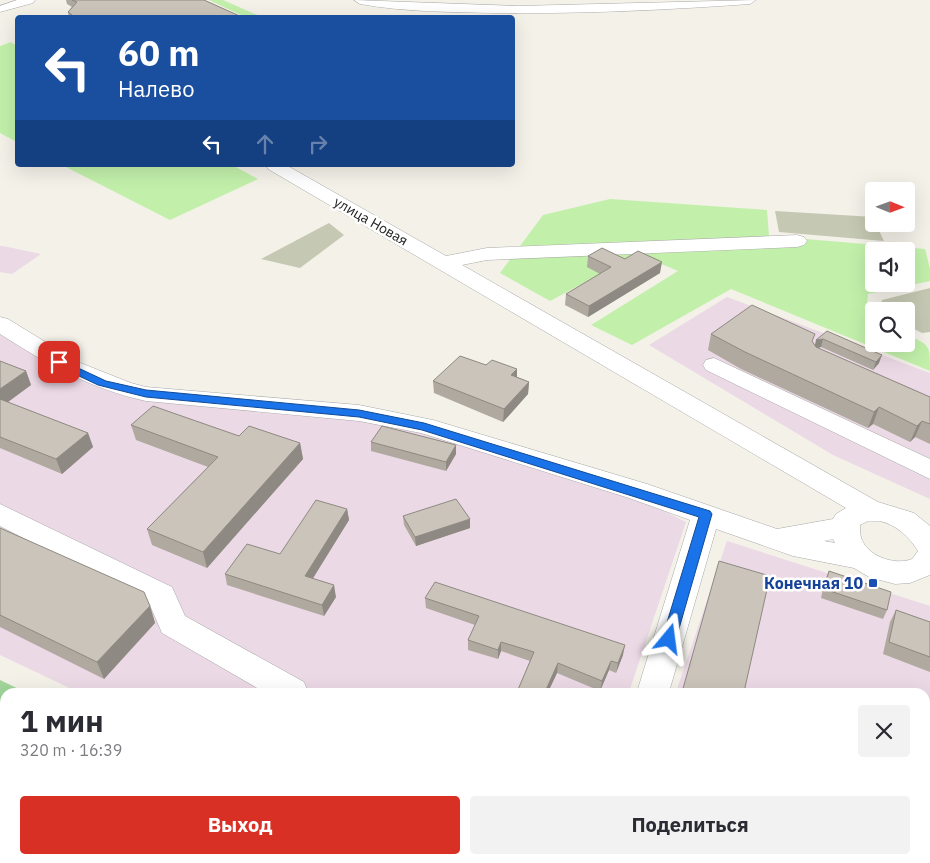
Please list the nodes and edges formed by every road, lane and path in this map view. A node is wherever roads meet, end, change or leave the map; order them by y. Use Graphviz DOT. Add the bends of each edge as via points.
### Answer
graph roads {
  1 [pos="29,0"];
  2 [pos="360,0"];
  3 [pos="750,0"];
  4 [pos="1,8"];
  5 [pos="15,16"];
  6 [pos="278,167"];
  7 [pos="797,241"];
  8 [pos="444,262"];
  9 [pos="0,324"];
  10 [pos="714,366"];
  11 [pos="930,470"];
  12 [pos="0,514"];
  13 [pos="706,514"];
  14 [pos="856,518"];
  15 [pos="776,538"];
  16 [pos="930,546"];
  17 [pos="861,559"];
  18 [pos="923,568"];
  19 [pos="285,688"];
  20 [pos="654,688"];
  1 -- 4 [label="street"];
  2 -- 3 [label="street" via="435,8 549,10"];
  4 -- 5 [label="street"];
  6 -- 8 [label="street, улица Новая"];
  7 -- 8 [label="street" via="487,254"];
  8 -- 14 [label="street, улица Новая" via="827,487"];
  9 -- 13 [label="street" via="59,362 121,389 359,414 424,426"];
  10 -- 11 [label="street"];
  12 -- 19 [label="street" via="161,595 173,624"];
  13 -- 15 [label="street"];
  13 -- 20 [label="street"];
  14 -- 15 [label="street"];
  14 -- 16 [label="street" via="892,514 916,528"];
  14 -- 17 [label="street" via="845,537"];
  15 -- 17 [label="street" via="819,552"];
  17 -- 18 [label="street" via="884,570"];
}
